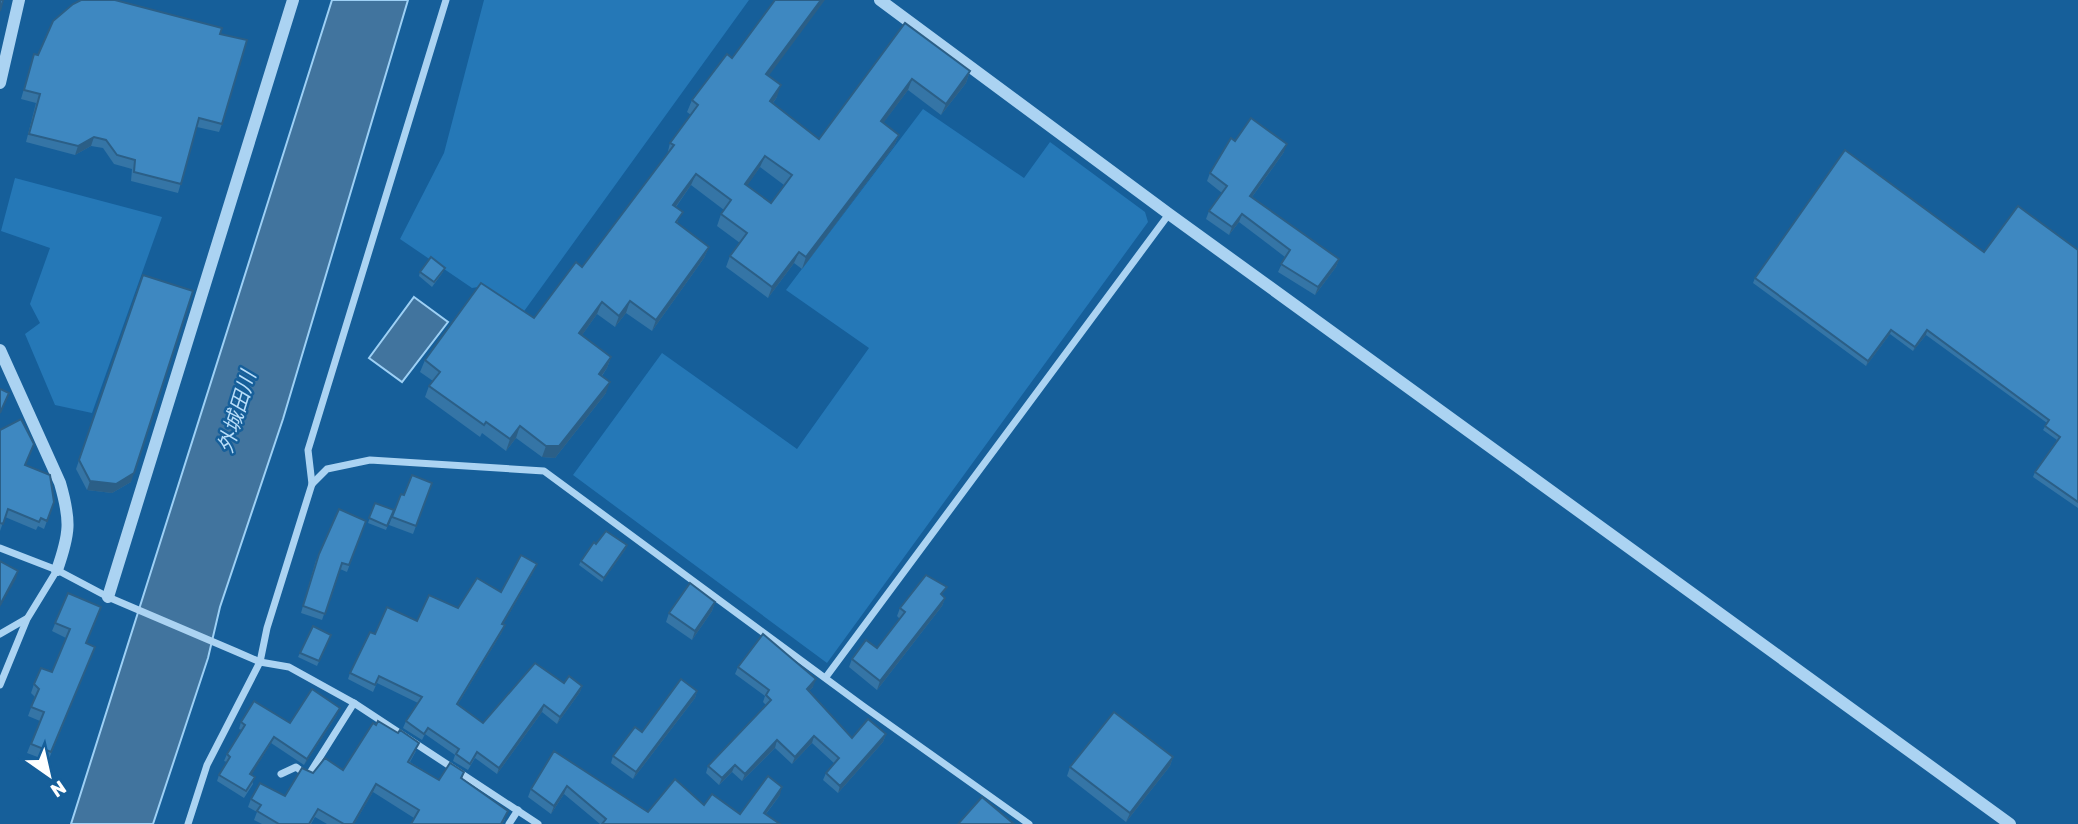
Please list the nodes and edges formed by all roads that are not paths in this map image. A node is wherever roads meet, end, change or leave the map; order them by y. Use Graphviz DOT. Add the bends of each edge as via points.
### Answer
graph roads {
  1 [pos="19,0"];
  2 [pos="293,0"];
  3 [pos="446,0"];
  4 [pos="880,0"];
  5 [pos="0,83"];
  6 [pos="1169,214"];
  7 [pos="0,350"];
  8 [pos="312,484"];
  9 [pos="0,548"];
  10 [pos="57,570"];
  11 [pos="113,599"];
  12 [pos="27,619"];
  13 [pos="0,634"];
  14 [pos="260,662"];
  15 [pos="827,677"];
  16 [pos="0,685"];
  17 [pos="354,703"];
  18 [pos="281,774"];
  19 [pos="518,810"];
  20 [pos="188,824"];
  21 [pos="509,824"];
  22 [pos="538,824"];
  23 [pos="1029,824"];
  24 [pos="2010,824"];
  1 -- 5 [label="street"];
  2 -- 11 [label="street"];
  3 -- 8 [label="street" via="308,450"];
  4 -- 6 [label="street"];
  6 -- 15 [label="street"];
  6 -- 24 [label="street"];
  7 -- 10 [label="street" via="66,505 69,538"];
  8 -- 14 [label="street"];
  8 -- 15 [label="street" via="327,469 370,460 544,471"];
  9 -- 10 [label="street"];
  10 -- 11 [label="street"];
  10 -- 12 [label="street"];
  11 -- 14 [label="street"];
  12 -- 13 [label="street"];
  12 -- 16 [label="street"];
  14 -- 17 [label="street" via="289,667"];
  14 -- 20 [label="street" via="207,765"];
  15 -- 23 [label="street"];
  17 -- 18 [label="street" via="308,776 296,766"];
  17 -- 19 [label="street"];
  19 -- 21 [label="street"];
  19 -- 22 [label="street"];
}
